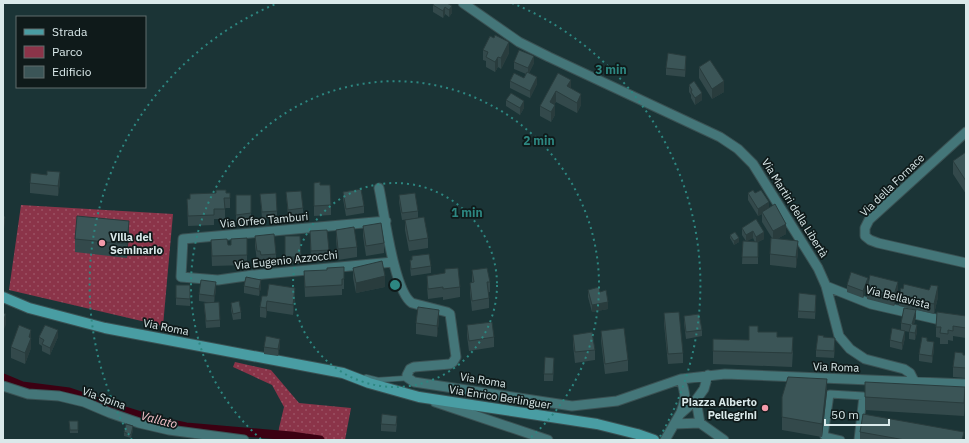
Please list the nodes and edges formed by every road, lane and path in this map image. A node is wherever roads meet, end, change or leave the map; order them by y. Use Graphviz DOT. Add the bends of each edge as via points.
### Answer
graph roads {
  1 [pos="463,3"];
  2 [pos="966,132"];
  3 [pos="379,188"];
  4 [pos="386,221"];
  5 [pos="393,262"];
  6 [pos="966,263"];
  7 [pos="181,277"];
  8 [pos="826,286"];
  9 [pos="3,298"];
  10 [pos="966,323"];
  11 [pos="343,373"];
  12 [pos="708,375"];
  13 [pos="408,378"];
  14 [pos="681,379"];
  15 [pos="914,381"];
  16 [pos="966,384"];
  17 [pos="3,386"];
  18 [pos="419,397"];
  19 [pos="696,400"];
  20 [pos="680,414"];
  21 [pos="700,422"];
  22 [pos="674,424"];
  23 [pos="244,440"];
  24 [pos="548,440"];
  25 [pos="653,440"];
  26 [pos="665,440"];
  27 [pos="724,440"];
  28 [pos="841,440"];
  29 [pos="858,440"];
  1 -- 8 [label="street, Via Martiri della Libertà" via="519,42 720,137 738,148 753,164 818,268"];
  2 -- 6 [label="street, Via della Fornace" via="869,220 865,236 878,243"];
  3 -- 4 [label="street"];
  4 -- 5 [label="street"];
  4 -- 7 [label="street, Via Orfeo Tamburi" via="183,239"];
  5 -- 7 [label="street, Via Eugenio Azzocchi" via="218,280"];
  5 -- 13 [label="street" via="402,291 408,300 450,314 456,357 450,364 414,367 408,372"];
  8 -- 10 [label="street, Via Bellavista" via="871,304"];
  8 -- 15 [label="street, Via Martiri della Libertà" via="839,336 850,349 865,359 904,369 910,373"];
  9 -- 11 [label="main road, Via Roma" via="29,308 105,328"];
  11 -- 13 [label="lane, Via Roma" via="378,380"];
  11 -- 18 [label="main road, Via Enrico Berlinguer"];
  12 -- 14 [label="street, Via Roma"];
  12 -- 15 [label="street, Via Roma"];
  12 -- 19 [label="street" via="704,389"];
  13 -- 14 [label="street, Via Roma" via="414,382 572,406 617,401"];
  14 -- 20 [label="street" via="685,400"];
  15 -- 16 [label="street, Via Roma"];
  17 -- 23 [label="street, Via Spina" via="28,394 59,396 84,402 110,414 169,430"];
  18 -- 24 [label="street"];
  18 -- 25 [label="main road, Via Enrico Berlinguer" via="597,424"];
  19 -- 20 [label="street"];
  19 -- 21 [label="street"];
  20 -- 22 [label="street"];
  21 -- 22 [label="street"];
  21 -- 27 [label="street"];
  22 -- 26 [label="street"];
  28 -- 29 [label="street" via="824,436 830,394 863,396"];
}
